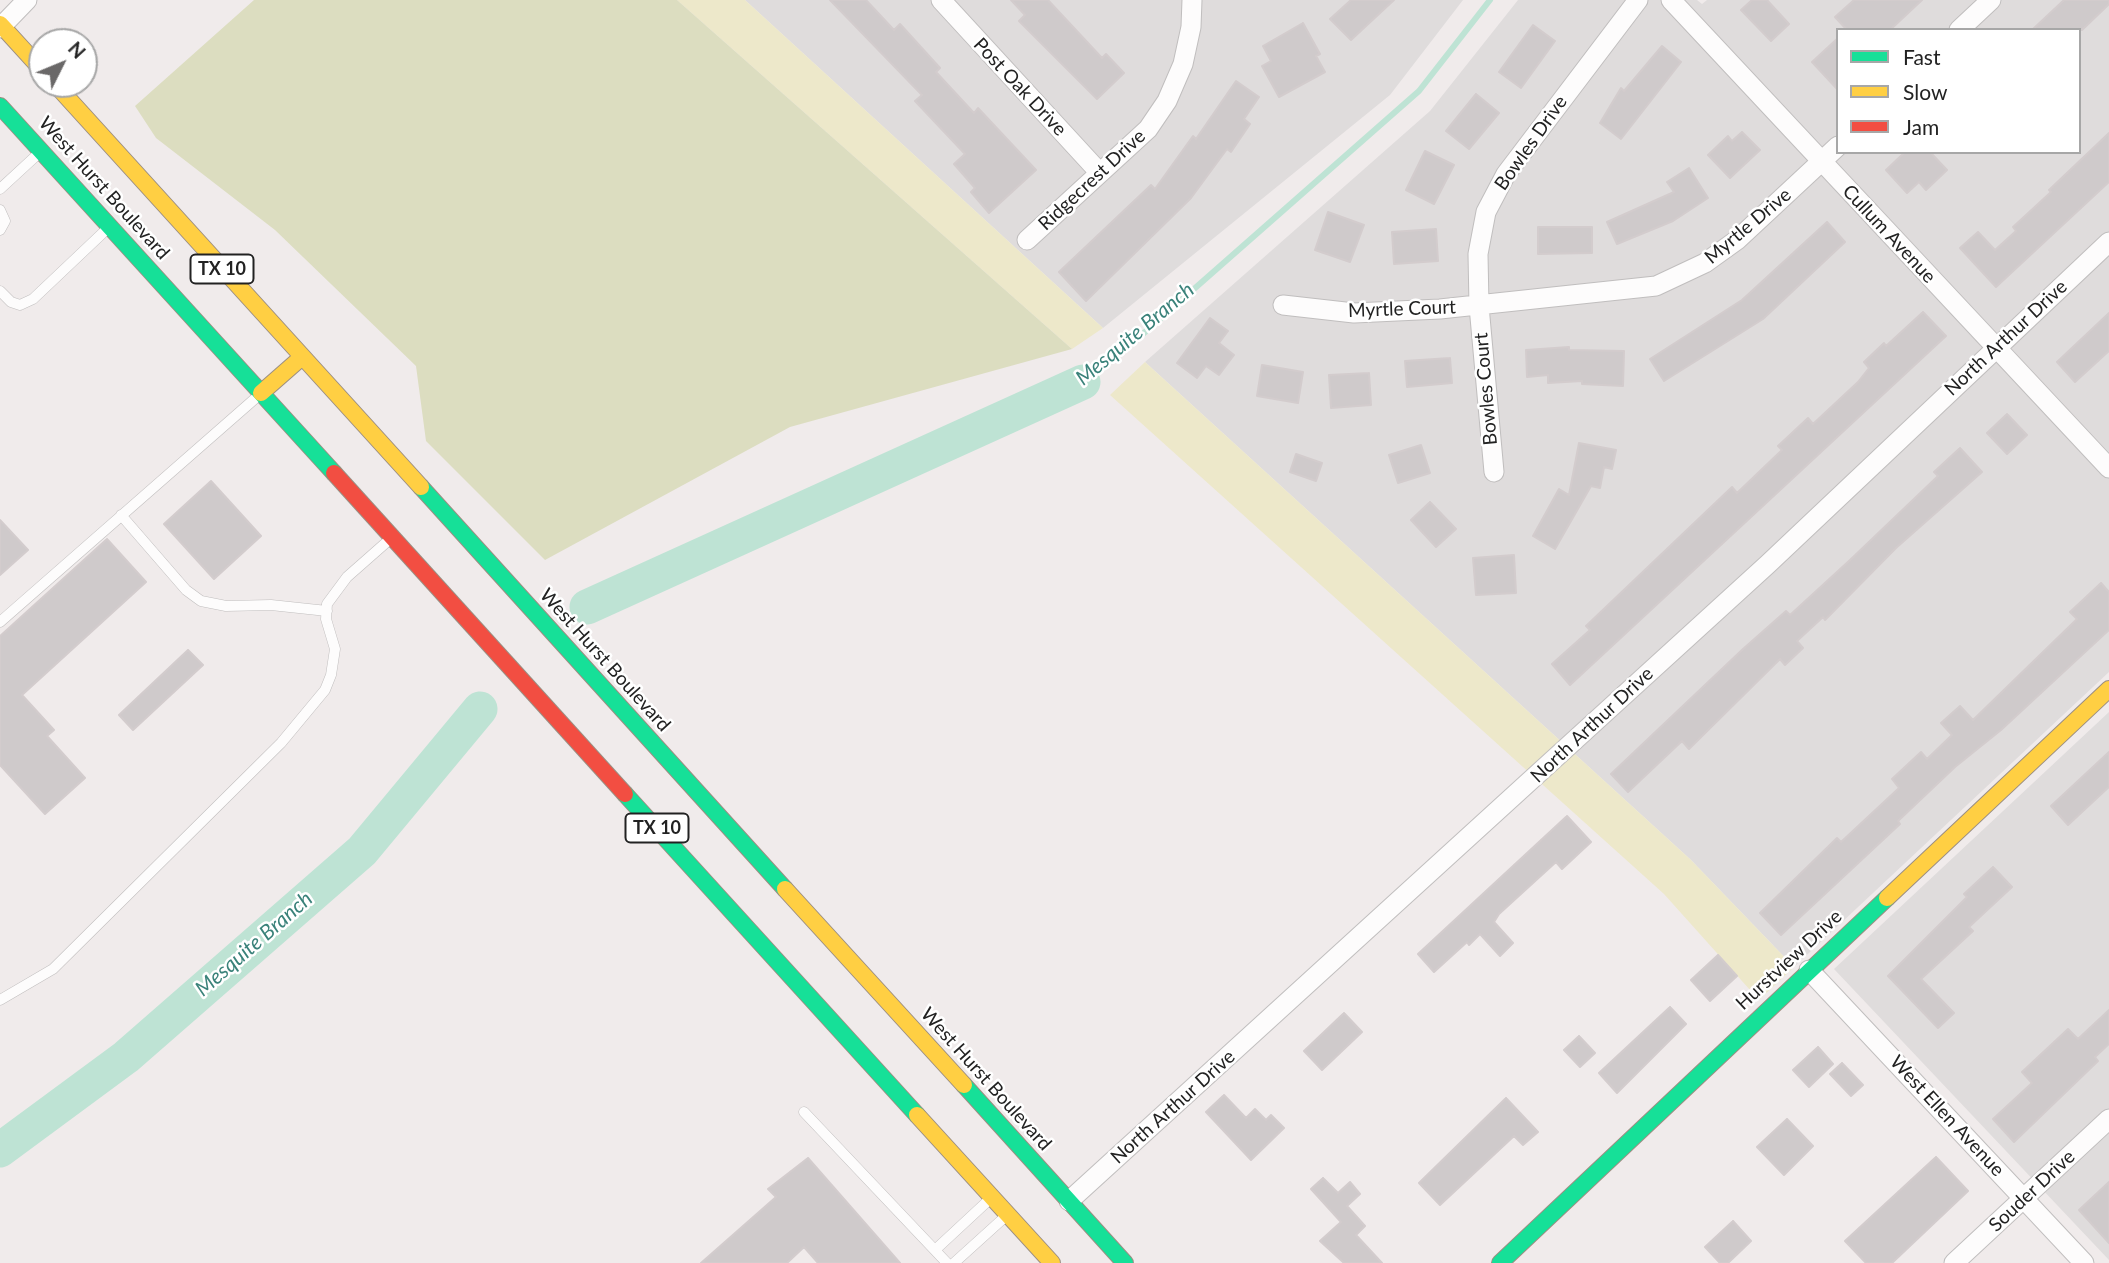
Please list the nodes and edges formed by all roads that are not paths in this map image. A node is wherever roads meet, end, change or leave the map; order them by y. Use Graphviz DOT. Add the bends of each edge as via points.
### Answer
graph roads {
  1 [pos="27,0"];
  2 [pos="941,0"];
  3 [pos="1192,0"];
  4 [pos="1638,0"];
  5 [pos="1671,0"];
  6 [pos="1991,0"];
  7 [pos="0,25"];
  8 [pos="1961,28"];
  9 [pos="28,55"];
  10 [pos="68,98"];
  11 [pos="0,106"];
  12 [pos="1836,148"];
  13 [pos="41,151"];
  14 [pos="1821,162"];
  15 [pos="1100,173"];
  16 [pos="0,189"];
  17 [pos="0,210"];
  18 [pos="110,226"];
  19 [pos="0,230"];
  20 [pos="1027,240"];
  21 [pos="2109,242"];
  22 [pos="0,291"];
  23 [pos="1283,305"];
  24 [pos="1479,306"];
  25 [pos="1996,348"];
  26 [pos="302,357"];
  27 [pos="261,393"];
  28 [pos="2109,468"];
  29 [pos="1493,472"];
  30 [pos="121,515"];
  31 [pos="392,537"];
  32 [pos="327,611"];
  33 [pos="0,622"];
  34 [pos="2109,689"];
  35 [pos="1810,970"];
  36 [pos="0,1000"];
  37 [pos="804,1112"];
  38 [pos="2109,1119"];
  39 [pos="992,1197"];
  40 [pos="2024,1198"];
  41 [pos="1069,1201"];
  42 [pos="1008,1214"];
  43 [pos="935,1250"];
  44 [pos="947,1263"];
  45 [pos="954,1263"];
  46 [pos="1052,1263"];
  47 [pos="1125,1263"];
  48 [pos="1500,1263"];
  49 [pos="1954,1263"];
  50 [pos="2084,1263"];
  1 -- 7 [label="street"];
  2 -- 15 [label="street, Post Oak Drive"];
  3 -- 15 [label="street, Ridgecrest Drive" via="1183,64 1167,101 1148,130"];
  4 -- 24 [label="street, Bowles Drive" via="1506,174 1486,212 1478,254"];
  5 -- 14 [label="street, Cullum Avenue"];
  6 -- 8 [label="street"];
  7 -- 9 [label="main road"];
  10 -- 26 [label="main road, West Hurst Boulevard / TX 10"];
  11 -- 13 [label="main road, West Hurst Boulevard / TX 10"];
  12 -- 14 [label="street, Myrtle Drive"];
  13 -- 16 [label="lane"];
  13 -- 18 [label="main road, West Hurst Boulevard / TX 10"];
  14 -- 24 [label="street, Myrtle Drive" via="1737,240 1682,275 1633,290"];
  14 -- 25 [label="street, Cullum Avenue"];
  15 -- 20 [label="street, Ridgecrest Drive"];
  17 -- 19 [label="lane" via="5,221"];
  18 -- 22 [label="lane" via="33,299 20,306"];
  18 -- 27 [label="main road, West Hurst Boulevard / TX 10"];
  21 -- 25 [label="street, North Arthur Drive"];
  23 -- 24 [label="street, Myrtle Court" via="1354,313"];
  24 -- 29 [label="street, Bowles Court"];
  25 -- 28 [label="street, Cullum Avenue"];
  25 -- 41 [label="street, North Arthur Drive" via="1608,711"];
  26 -- 27 [label="main road"];
  26 -- 41 [label="main road, West Hurst Boulevard / TX 10"];
  27 -- 30 [label="lane"];
  27 -- 31 [label="main road, West Hurst Boulevard / TX 10"];
  30 -- 32 [label="lane" via="201,601"];
  30 -- 33 [label="lane"];
  31 -- 32 [label="lane" via="347,577 327,604"];
  31 -- 39 [label="main road, West Hurst Boulevard / TX 10"];
  32 -- 36 [label="lane" via="335,649 331,675 325,690 290,732 53,969"];
  34 -- 35 [label="main road, Hurstview Drive"];
  35 -- 40 [label="street, West Ellen Avenue"];
  35 -- 48 [label="main road, Hurstview Drive"];
  37 -- 43 [label="lane"];
  38 -- 40 [label="street, Souder Drive"];
  39 -- 42 [label="main road, West Hurst Boulevard / TX 10"];
  39 -- 43 [label="lane"];
  40 -- 49 [label="street, Souder Drive"];
  40 -- 50 [label="street, West Ellen Avenue"];
  41 -- 47 [label="main road, West Hurst Boulevard / TX 10"];
  42 -- 45 [label="lane"];
  42 -- 46 [label="main road, West Hurst Boulevard / TX 10"];
  43 -- 44 [label="lane"];
}
